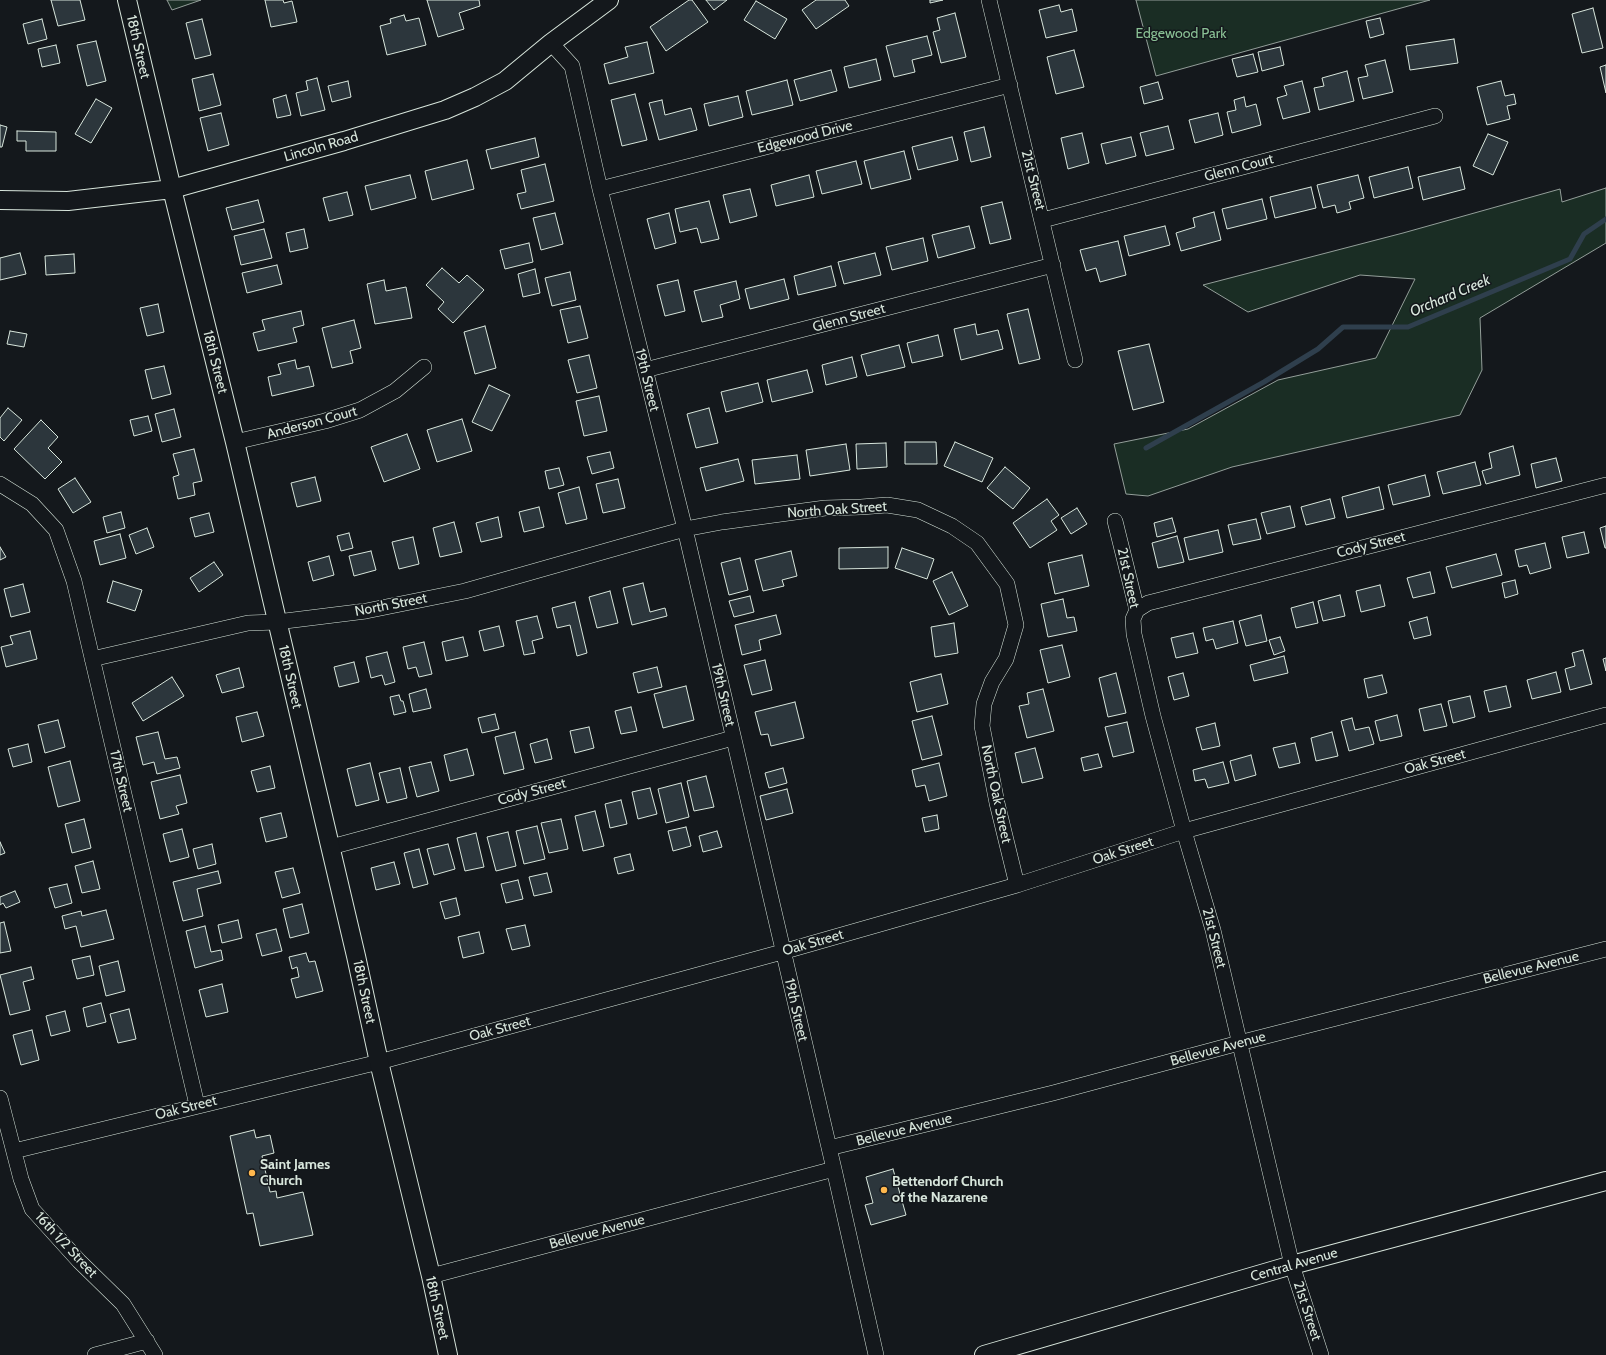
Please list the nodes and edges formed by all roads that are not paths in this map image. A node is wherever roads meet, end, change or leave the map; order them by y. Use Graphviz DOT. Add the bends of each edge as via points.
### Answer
graph roads {
  1 [pos="127,0"];
  2 [pos="608,0"];
  3 [pos="990,0"];
  4 [pos="551,43"];
  5 [pos="1010,85"];
  6 [pos="1435,116"];
  7 [pos="600,188"];
  8 [pos="172,189"];
  9 [pos="0,200"];
  10 [pos="1043,220"];
  11 [pos="1053,265"];
  12 [pos="1075,360"];
  13 [pos="424,367"];
  14 [pos="645,370"];
  15 [pos="235,442"];
  16 [pos="0,484"];
  17 [pos="1606,485"];
  18 [pos="1115,521"];
  19 [pos="685,529"];
  20 [pos="1137,610"];
  21 [pos="277,622"];
  22 [pos="92,658"];
  23 [pos="1606,715"];
  24 [pos="733,738"];
  25 [pos="1184,831"];
  26 [pos="331,847"];
  27 [pos="1017,885"];
  28 [pos="1606,948"];
  29 [pos="782,952"];
  30 [pos="1239,1043"];
  31 [pos="379,1062"];
  32 [pos="0,1098"];
  33 [pos="197,1105"];
  34 [pos="829,1148"];
  35 [pos="14,1151"];
  36 [pos="834,1169"];
  37 [pos="1606,1181"];
  38 [pos="1292,1265"];
  39 [pos="431,1276"];
  40 [pos="147,1341"];
  41 [pos="95,1355"];
  42 [pos="155,1355"];
  43 [pos="448,1355"];
  44 [pos="876,1355"];
  45 [pos="984,1355"];
  46 [pos="1322,1355"];
  1 -- 8 [label="street, 18th Street"];
  2 -- 4 [label="street, Lincoln Road"];
  3 -- 5 [label="street, 21st Street"];
  4 -- 7 [label="street, 19th Street" via="572,66"];
  4 -- 8 [label="street, Lincoln Road" via="505,80 445,110"];
  5 -- 7 [label="street, Edgewood Drive"];
  5 -- 10 [label="street, 21st Street"];
  6 -- 10 [label="street, Glenn Court"];
  7 -- 14 [label="street, 19th Street"];
  8 -- 9 [label="street, Lincoln Road" via="68,201"];
  8 -- 15 [label="street, 18th Street"];
  10 -- 11 [label="street, 21st Street"];
  11 -- 12 [label="street, 21st Street"];
  11 -- 14 [label="street, Glenn Street"];
  13 -- 15 [label="street, Anderson Court" via="395,391 360,410"];
  14 -- 19 [label="street, 19th Street"];
  15 -- 21 [label="street, 18th Street"];
  16 -- 22 [label="street, 17th Street" via="32,504 56,530 74,581"];
  17 -- 20 [label="street, Cody Street" via="1148,603"];
  18 -- 20 [label="street, 21st Street"];
  19 -- 21 [label="street, North Street" via="465,591 366,611"];
  19 -- 24 [label="street, 19th Street"];
  19 -- 27 [label="street, North Oak Street" via="824,508 887,505 918,510 952,526 977,543 1007,584 1016,625 1006,659 992,682 984,704 982,726"];
  20 -- 25 [label="street, 21st Street" via="1133,619 1134,634"];
  21 -- 22 [label="street, North Street" via="248,623"];
  21 -- 26 [label="street, 18th Street"];
  22 -- 33 [label="street, 17th Street"];
  23 -- 25 [label="street, Oak Street"];
  24 -- 26 [label="street, Cody Street"];
  24 -- 29 [label="street, 19th Street"];
  25 -- 27 [label="street, Oak Street"];
  25 -- 30 [label="street, 21st Street" via="1213,930"];
  26 -- 31 [label="street, 18th Street"];
  27 -- 29 [label="street, Oak Street"];
  28 -- 30 [label="street, Bellevue Avenue"];
  29 -- 31 [label="street, Oak Street"];
  29 -- 34 [label="street, 19th Street"];
  30 -- 34 [label="street, Bellevue Avenue" via="1053,1093"];
  30 -- 38 [label="street, 21st Street"];
  31 -- 33 [label="street, Oak Street"];
  31 -- 39 [label="street, 18th Street"];
  32 -- 35 [label="street, 16th 1/2 Street"];
  33 -- 35 [label="street, Oak Street"];
  34 -- 36 [label="street, 19th Street"];
  35 -- 40 [label="street, 16th 1/2 Street" via="32,1209 79,1261 123,1304"];
  36 -- 39 [label="street, Bellevue Avenue"];
  36 -- 44 [label="street, 19th Street"];
  37 -- 38 [label="street, Central Avenue"];
  38 -- 45 [label="street, Central Avenue"];
  38 -- 46 [label="street, 21st Street"];
  39 -- 43 [label="street, 18th Street"];
  40 -- 41 [label="street"];
  40 -- 42 [label="street, 16th 1/2 Street"];
}
